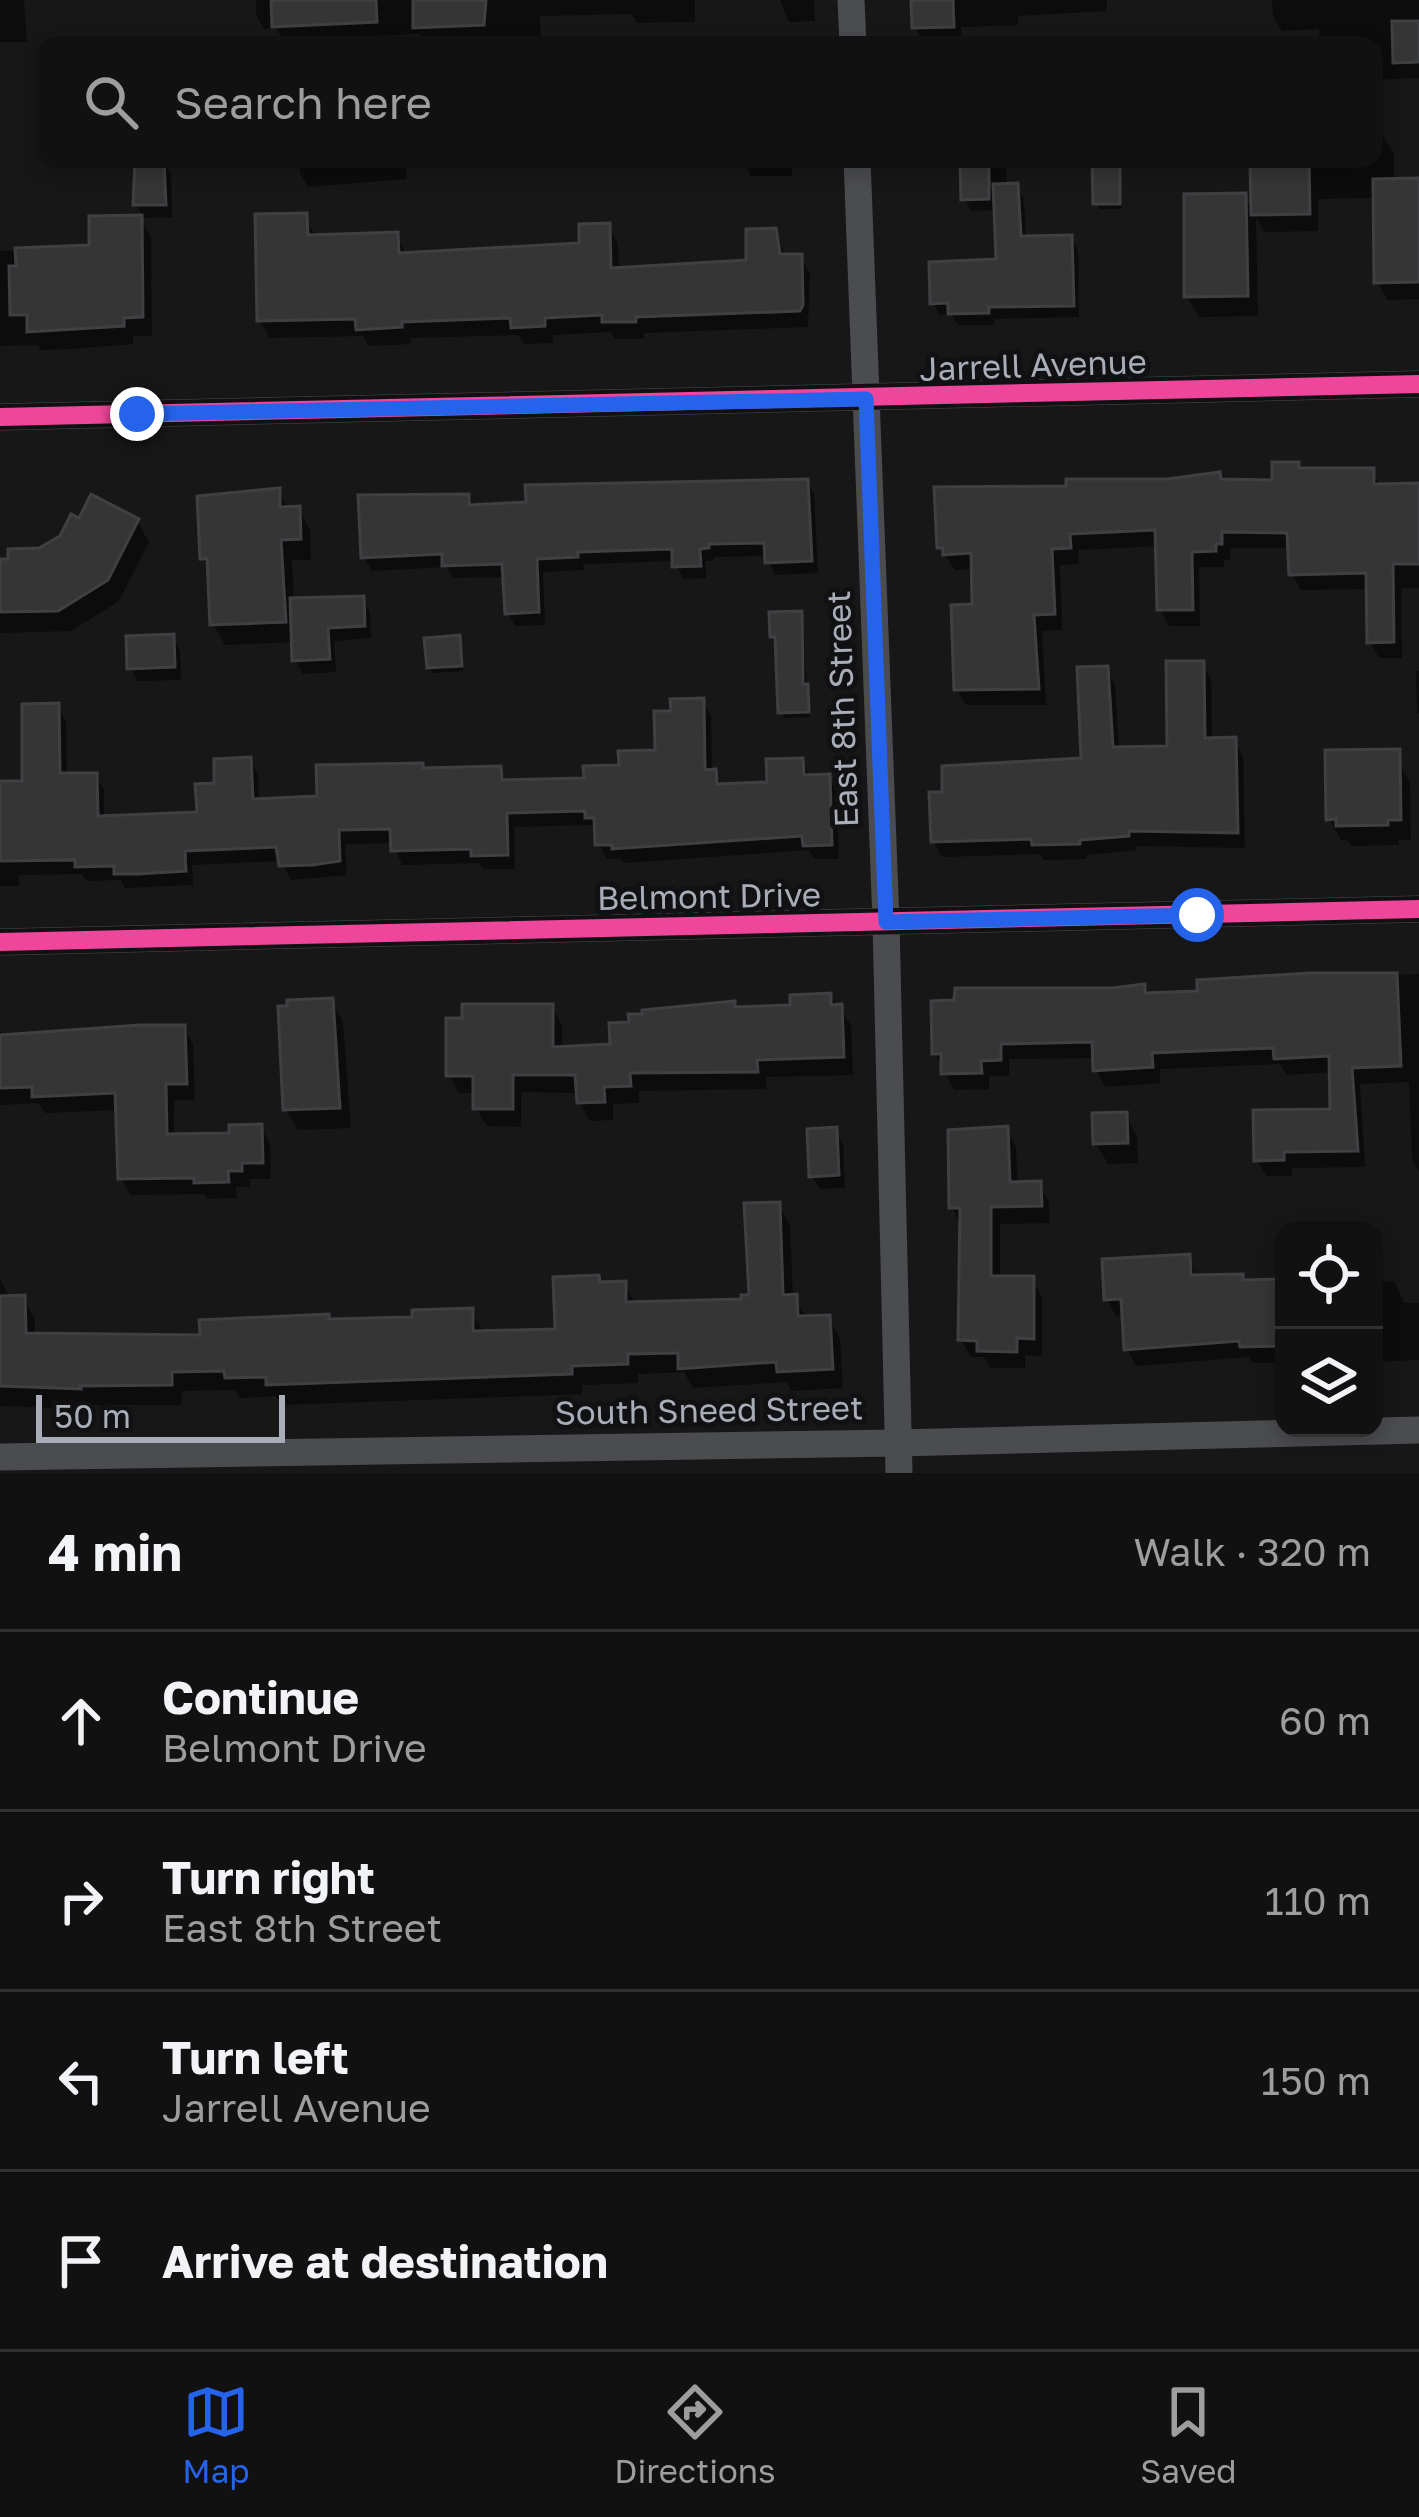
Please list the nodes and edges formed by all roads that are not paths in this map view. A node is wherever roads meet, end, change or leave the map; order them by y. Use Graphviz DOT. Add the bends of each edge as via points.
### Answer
graph roads {
  1 [pos="851,0"];
  2 [pos="853,36"];
  3 [pos="857,168"];
  4 [pos="1419,384"];
  5 [pos="866,399"];
  6 [pos="0,417"];
  7 [pos="1419,909"];
  8 [pos="886,922"];
  9 [pos="0,942"];
  10 [pos="1419,1430"];
  11 [pos="898,1443"];
  12 [pos="0,1457"];
  13 [pos="899,1473"];
  1 -- 2 [label="street"];
  3 -- 5 [label="street, East 8th Street"];
  4 -- 5 [label="street, Jarrell Avenue"];
  5 -- 6 [label="street, Jarrell Avenue"];
  5 -- 8 [label="street, East 8th Street"];
  7 -- 8 [label="street, Belmont Drive"];
  8 -- 9 [label="street, Belmont Drive"];
  8 -- 11 [label="street, East 8th Street"];
  10 -- 11 [label="street, South Sneed Street"];
  11 -- 12 [label="street, South Sneed Street"];
  11 -- 13 [label="street, East 8th Street"];
}
